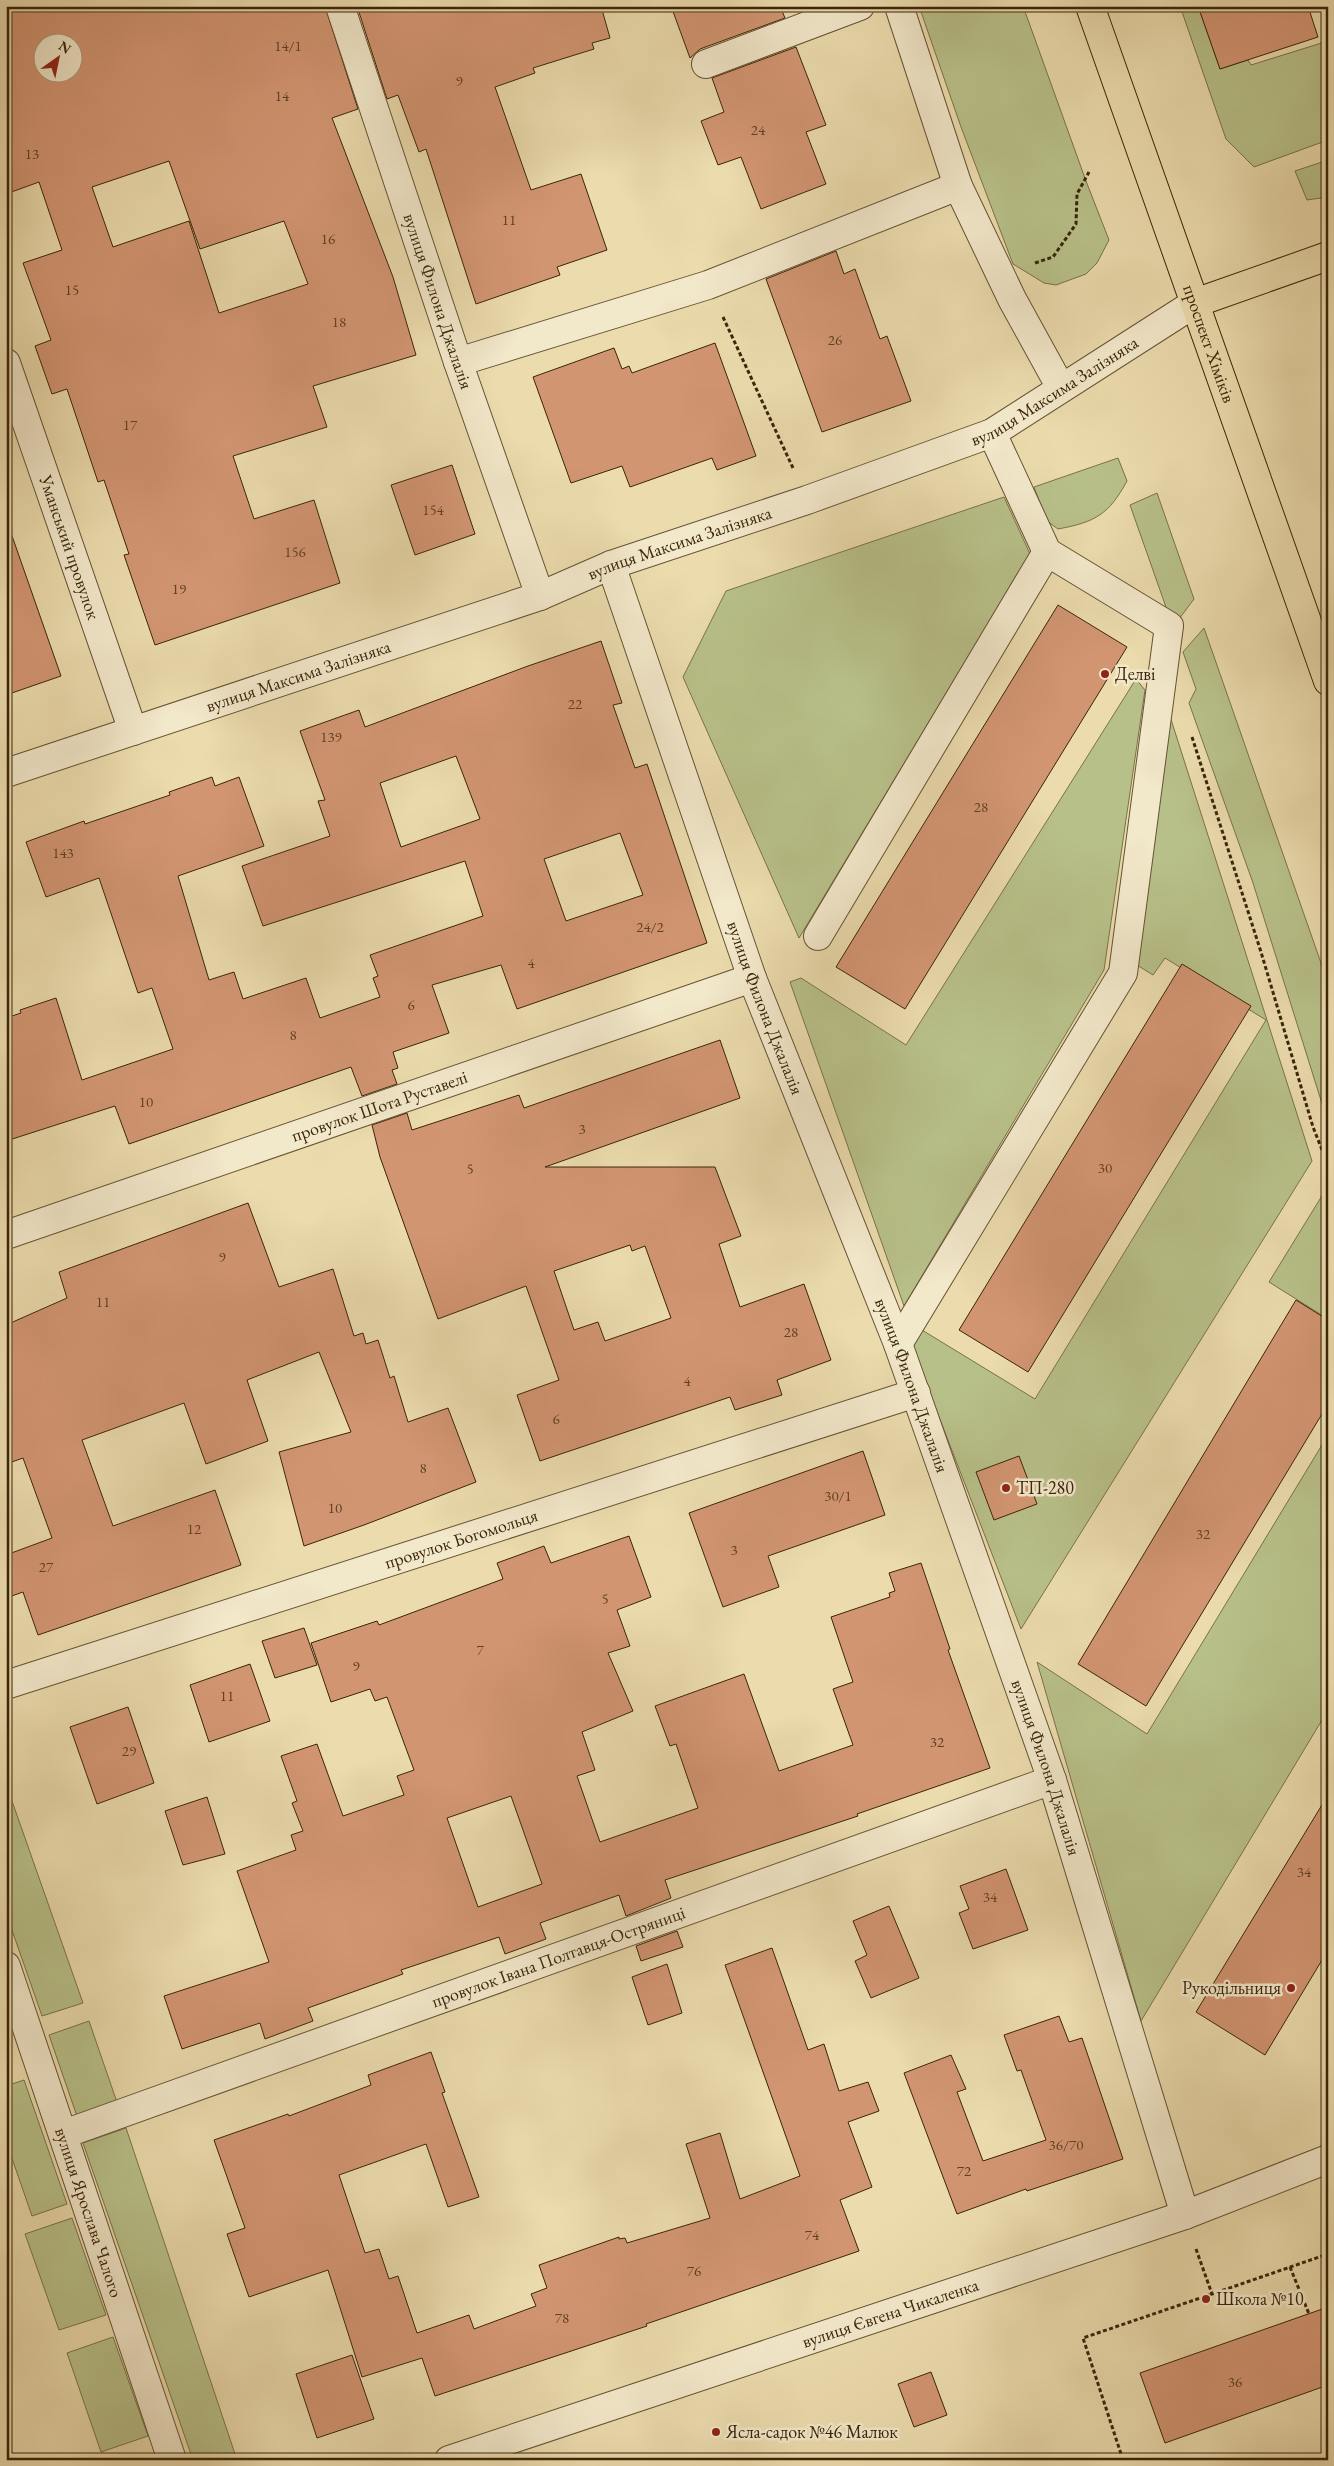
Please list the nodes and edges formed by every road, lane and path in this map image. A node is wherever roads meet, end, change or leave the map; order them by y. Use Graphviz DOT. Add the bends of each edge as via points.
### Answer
graph roads {
  1 [pos="340,6"];
  2 [pos="860,6"];
  3 [pos="899,6"];
  4 [pos="1090,6"];
  5 [pos="706,64"];
  6 [pos="1089,172"];
  7 [pos="958,186"];
  8 [pos="1328,256"];
  9 [pos="1001,276"];
  10 [pos="708,285"];
  11 [pos="1195,303"];
  12 [pos="458,362"];
  13 [pos="6,363"];
  14 [pos="1061,388"];
  15 [pos="992,433"];
  16 [pos="807,500"];
  17 [pos="1047,552"];
  18 [pos="611,565"];
  19 [pos="540,596"];
  20 [pos="1328,681"];
  21 [pos="1189,730"];
  22 [pos="132,731"];
  23 [pos="6,773"];
  24 [pos="818,936"];
  25 [pos="752,978"];
  26 [pos="1327,1159"];
  27 [pos="1328,1165"];
  28 [pos="6,1235"];
  29 [pos="898,1344"];
  30 [pos="916,1393"];
  31 [pos="6,1685"];
  32 [pos="1052,1780"];
  33 [pos="6,1966"];
  34 [pos="64,2134"];
  35 [pos="1328,2159"];
  36 [pos="1185,2216"];
  37 [pos="1328,2254"];
  38 [pos="1290,2267"];
  39 [pos="1212,2294"];
  40 [pos="1309,2314"];
  41 [pos="172,2460"];
  42 [pos="449,2460"];
  43 [pos="1123,2460"];
  1 -- 12 [label="street, вулиця Филона Джалалія"];
  2 -- 5 [label="street"];
  3 -- 7 [label="street"];
  4 -- 11 [label="main road, проспект Хіміків"];
  6 -- 9 [label="path" via="1077,194 1076,224 1053,256"];
  7 -- 9 [label="street"];
  7 -- 10 [label="street"];
  8 -- 11 [label="main road, вулиця Максима Залізняка"];
  9 -- 14 [label="street"];
  10 -- 12 [label="street"];
  10 -- 16 [label="path"];
  11 -- 14 [label="street, вулиця Максима Залізняка"];
  11 -- 20 [label="main road, проспект Хіміків"];
  12 -- 19 [label="street, вулиця Филона Джалалія"];
  13 -- 22 [label="street, Уманський провулок"];
  14 -- 15 [label="street, вулиця Максима Залізняка"];
  15 -- 16 [label="street, вулиця Максима Залізняка"];
  15 -- 17 [label="street"];
  16 -- 18 [label="street, вулиця Максима Залізняка"];
  17 -- 24 [label="street"];
  17 -- 29 [label="street" via="1169,626 1123,973"];
  18 -- 19 [label="street, вулиця Максима Залізняка"];
  18 -- 25 [label="street, вулиця Филона Джалалія"];
  19 -- 22 [label="street, вулиця Максима Залізняка"];
  21 -- 26 [label="path" via="1261,952 1313,1127"];
  22 -- 23 [label="street, вулиця Максима Залізняка"];
  25 -- 28 [label="street, провулок Шота Руставелі"];
  25 -- 29 [label="street, вулиця Филона Джалалія"];
  26 -- 27 [label="path"];
  29 -- 30 [label="street, вулиця Филона Джалалія"];
  30 -- 31 [label="street, провулок Богомольця"];
  30 -- 32 [label="street, вулиця Филона Джалалія"];
  32 -- 34 [label="street, провулок Івана Полтавця-Остряниці"];
  32 -- 36 [label="street, вулиця Филона Джалалія"];
  33 -- 34 [label="street, вулиця Ярослава Чалого"];
  34 -- 41 [label="street, вулиця Ярослава Чалого"];
  35 -- 36 [label="street, вулиця Євгена Чикаленка"];
  36 -- 39 [label="path"];
  36 -- 42 [label="street, вулиця Євгена Чикаленка"];
  37 -- 38 [label="path"];
  38 -- 39 [label="path"];
  38 -- 40 [label="path"];
  39 -- 43 [label="path" via="1083,2338"];
}
